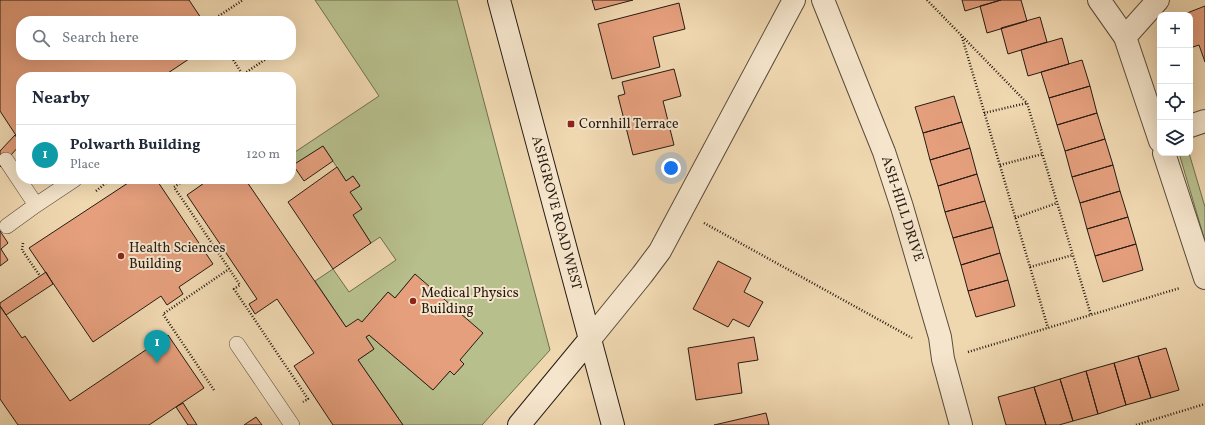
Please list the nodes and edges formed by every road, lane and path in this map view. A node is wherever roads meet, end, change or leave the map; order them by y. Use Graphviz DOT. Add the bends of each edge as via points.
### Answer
graph roads {
  1 [pos="243,0"];
  2 [pos="499,0"];
  3 [pos="794,0"];
  4 [pos="823,0"];
  5 [pos="927,0"];
  6 [pos="1099,0"];
  7 [pos="1158,0"];
  8 [pos="219,16"];
  9 [pos="961,35"];
  10 [pos="1125,37"];
  11 [pos="233,60"];
  12 [pos="264,60"];
  13 [pos="242,72"];
  14 [pos="246,72"];
  15 [pos="1027,103"];
  16 [pos="984,113"];
  17 [pos="1205,121"];
  18 [pos="1193,125"];
  19 [pos="1157,130"];
  20 [pos="1043,154"];
  21 [pos="1166,156"];
  22 [pos="6,160"];
  23 [pos="1000,165"];
  24 [pos="16,175"];
  25 [pos="22,184"];
  26 [pos="68,184"];
  27 [pos="104,184"];
  28 [pos="179,184"];
  29 [pos="92,193"];
  30 [pos="1057,203"];
  31 [pos="36,205"];
  32 [pos="681,210"];
  33 [pos="1015,218"];
  34 [pos="7,226"];
  35 [pos="24,239"];
  36 [pos="1073,255"];
  37 [pos="1030,267"];
  38 [pos="229,269"];
  39 [pos="40,276"];
  40 [pos="1205,278"];
  41 [pos="1182,287"];
  42 [pos="1091,315"];
  43 [pos="1048,328"];
  44 [pos="940,337"];
  45 [pos="590,339"];
  46 [pos="237,344"];
  47 [pos="943,359"];
  48 [pos="214,390"];
  49 [pos="1205,404"];
  50 [pos="299,405"];
  51 [pos="292,425"];
  52 [pos="519,425"];
  53 [pos="613,425"];
  54 [pos="961,425"];
  55 [pos="1136,425"];
  1 -- 8 [label="path"];
  2 -- 45 [label="street, ASHGROVE ROAD WEST"];
  3 -- 32 [label="street"];
  4 -- 44 [label="street, ASH-HILL DRIVE" via="884,152"];
  5 -- 9 [label="path"];
  6 -- 10 [label="street"];
  7 -- 10 [label="street"];
  9 -- 15 [label="path"];
  9 -- 16 [label="path"];
  10 -- 19 [label="street"];
  11 -- 13 [label="path"];
  12 -- 14 [label="path"];
  15 -- 16 [label="path"];
  15 -- 20 [label="path"];
  16 -- 23 [label="path"];
  17 -- 18 [label="street"];
  20 -- 23 [label="path"];
  20 -- 30 [label="path"];
  21 -- 40 [label="street"];
  22 -- 24 [label="lane"];
  23 -- 33 [label="path"];
  25 -- 31 [label="lane"];
  26 -- 31 [label="lane"];
  27 -- 29 [label="path"];
  28 -- 38 [label="path" via="174,187"];
  30 -- 33 [label="path"];
  30 -- 36 [label="path"];
  31 -- 34 [label="lane"];
  32 -- 44 [label="path" via="913,338"];
  32 -- 45 [label="street" via="660,251"];
  33 -- 37 [label="path"];
  35 -- 39 [label="path" via="22,250"];
  36 -- 37 [label="path"];
  36 -- 42 [label="path"];
  37 -- 43 [label="path"];
  38 -- 48 [label="path" via="163,314"];
  38 -- 50 [label="path" via="240,285 234,289 308,399"];
  41 -- 42 [label="path"];
  42 -- 43 [label="path"];
  43 -- 47 [label="path"];
  44 -- 47 [label="street, ASH-HILL DRIVE"];
  45 -- 52 [label="street"];
  45 -- 53 [label="street, ASHGROVE ROAD WEST"];
  46 -- 51 [label="lane"];
  47 -- 54 [label="street, ASH-HILL DRIVE"];
  49 -- 55 [label="path"];
}
